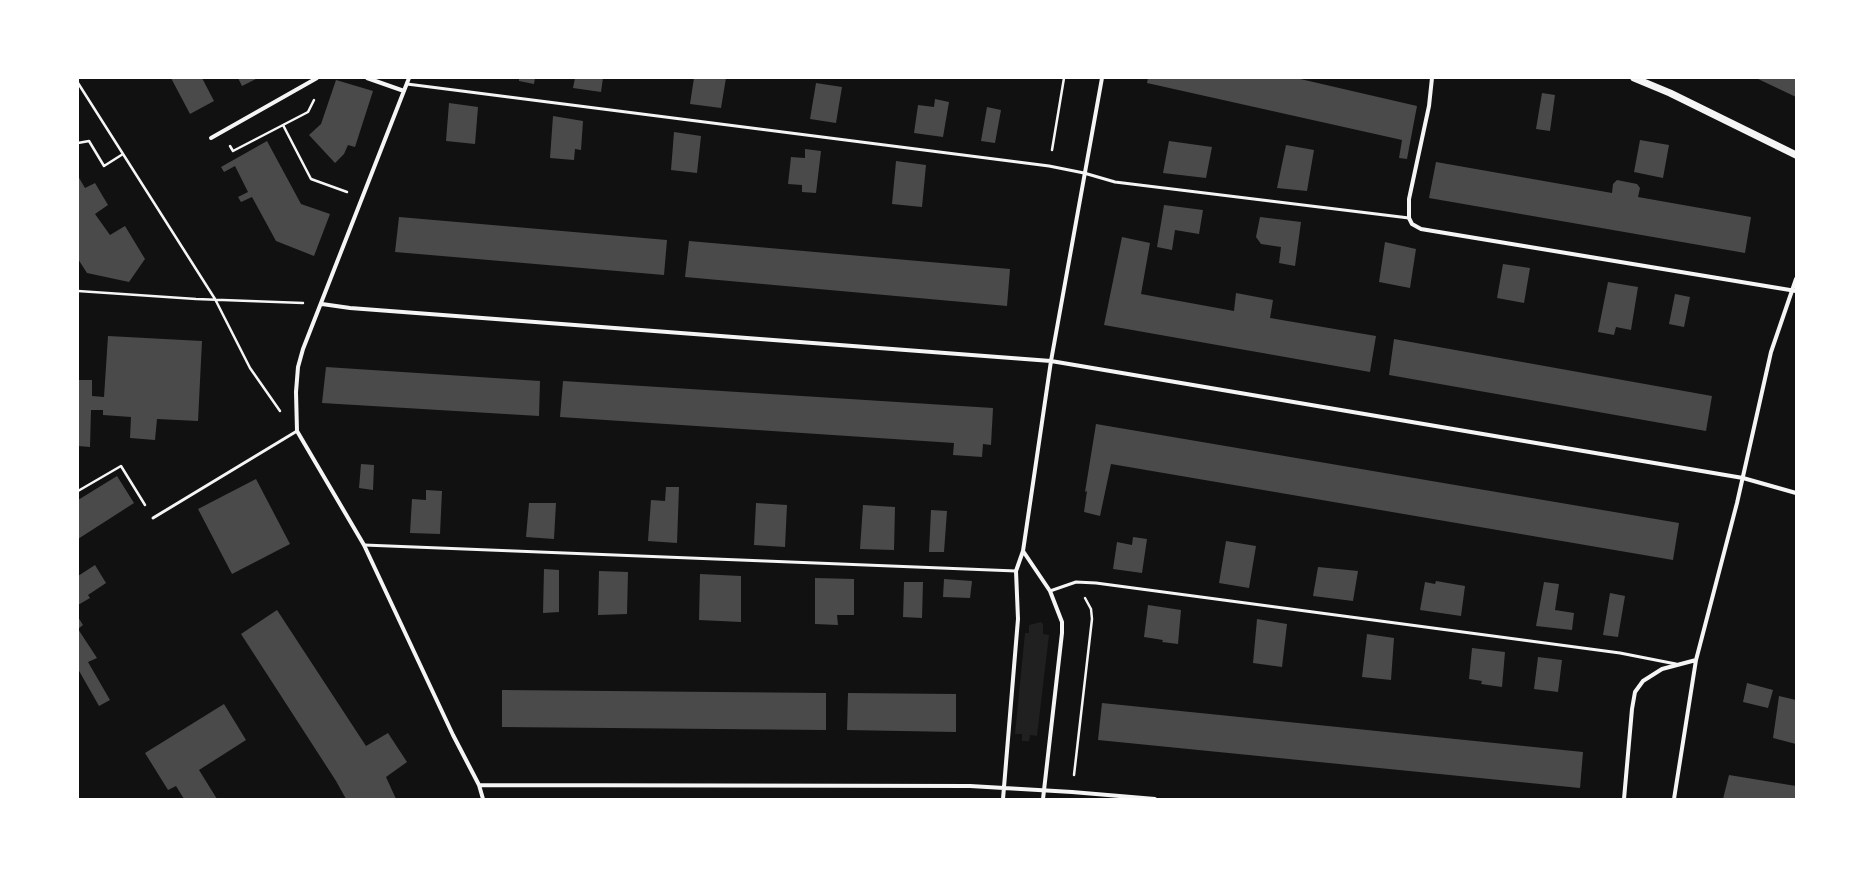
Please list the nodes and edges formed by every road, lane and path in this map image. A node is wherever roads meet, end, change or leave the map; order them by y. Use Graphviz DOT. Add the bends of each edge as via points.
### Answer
graph roads {
  1 [pos="317,78"];
  2 [pos="367,78"];
  3 [pos="409,78"];
  4 [pos="1064,78"];
  5 [pos="1102,78"];
  6 [pos="1432,78"];
  7 [pos="1634,78"];
  8 [pos="78,83"];
  9 [pos="407,84"];
  10 [pos="404,91"];
  11 [pos="314,99"];
  12 [pos="283,125"];
  13 [pos="221,133"];
  14 [pos="211,138"];
  15 [pos="78,143"];
  16 [pos="123,154"];
  17 [pos="1796,155"];
  18 [pos="1049,166"];
  19 [pos="1084,173"];
  20 [pos="363,198"];
  21 [pos="1409,218"];
  22 [pos="1796,279"];
  23 [pos="1794,290"];
  24 [pos="78,291"];
  25 [pos="214,299"];
  26 [pos="322,304"];
  27 [pos="1051,361"];
  28 [pos="297,431"];
  29 [pos="1743,478"];
  30 [pos="78,491"];
  31 [pos="1796,493"];
  32 [pos="152,518"];
  33 [pos="364,545"];
  34 [pos="1023,551"];
  35 [pos="1016,571"];
  36 [pos="1076,582"];
  37 [pos="1050,590"];
  38 [pos="1696,660"];
  39 [pos="1676,664"];
  40 [pos="478,785"];
  41 [pos="1003,788"];
  42 [pos="1044,790"];
  43 [pos="1072,792"];
  44 [pos="483,799"];
  45 [pos="1003,799"];
  46 [pos="1042,799"];
  47 [pos="1155,799"];
  48 [pos="1624,799"];
  49 [pos="1674,799"];
  1 -- 13 [label="street"];
  2 -- 10 [label="street"];
  3 -- 9 [label="street"];
  4 -- 18 [label="path"];
  5 -- 19 [label="street"];
  6 -- 21 [label="street" via="1429,106 1409,199"];
  7 -- 17 [label="street"];
  8 -- 16 [label="path"];
  9 -- 10 [label="street"];
  9 -- 18 [label="lane"];
  10 -- 20 [label="street"];
  11 -- 12 [label="path" via="308,112"];
  12 -- 13 [label="path" via="233,151"];
  12 -- 20 [label="path" via="311,179"];
  13 -- 14 [label="street"];
  15 -- 16 [label="path" via="89,141 104,166"];
  16 -- 25 [label="path"];
  18 -- 19 [label="lane"];
  19 -- 21 [label="lane" via="1114,182"];
  19 -- 27 [label="street"];
  20 -- 26 [label="street"];
  21 -- 23 [label="street" via="1412,224 1421,229"];
  22 -- 23 [label="street"];
  23 -- 29 [label="street" via="1772,352"];
  24 -- 25 [label="path"];
  25 -- 26 [label="path"];
  25 -- 28 [label="path" via="250,368 275,407"];
  26 -- 27 [label="street"];
  26 -- 28 [label="street" via="298,367"];
  27 -- 29 [label="street"];
  27 -- 34 [label="street"];
  28 -- 32 [label="lane"];
  28 -- 33 [label="street"];
  29 -- 31 [label="street"];
  29 -- 38 [label="street"];
  30 -- 32 [label="path" via="121,466"];
  33 -- 35 [label="lane"];
  33 -- 40 [label="street"];
  34 -- 35 [label="street"];
  34 -- 37 [label="street"];
  35 -- 41 [label="street" via="1018,619"];
  36 -- 37 [label="lane"];
  36 -- 39 [label="lane" via="1620,652"];
  36 -- 43 [label="path" via="1091,610 1092,619"];
  37 -- 42 [label="street" via="1059,610 1062,633"];
  38 -- 39 [label="street"];
  38 -- 49 [label="street"];
  39 -- 48 [label="street" via="1643,681 1635,692"];
  40 -- 41 [label="street"];
  40 -- 44 [label="street"];
  41 -- 42 [label="street"];
  41 -- 45 [label="street"];
  42 -- 43 [label="street"];
  42 -- 46 [label="street"];
  43 -- 47 [label="street"];
}
